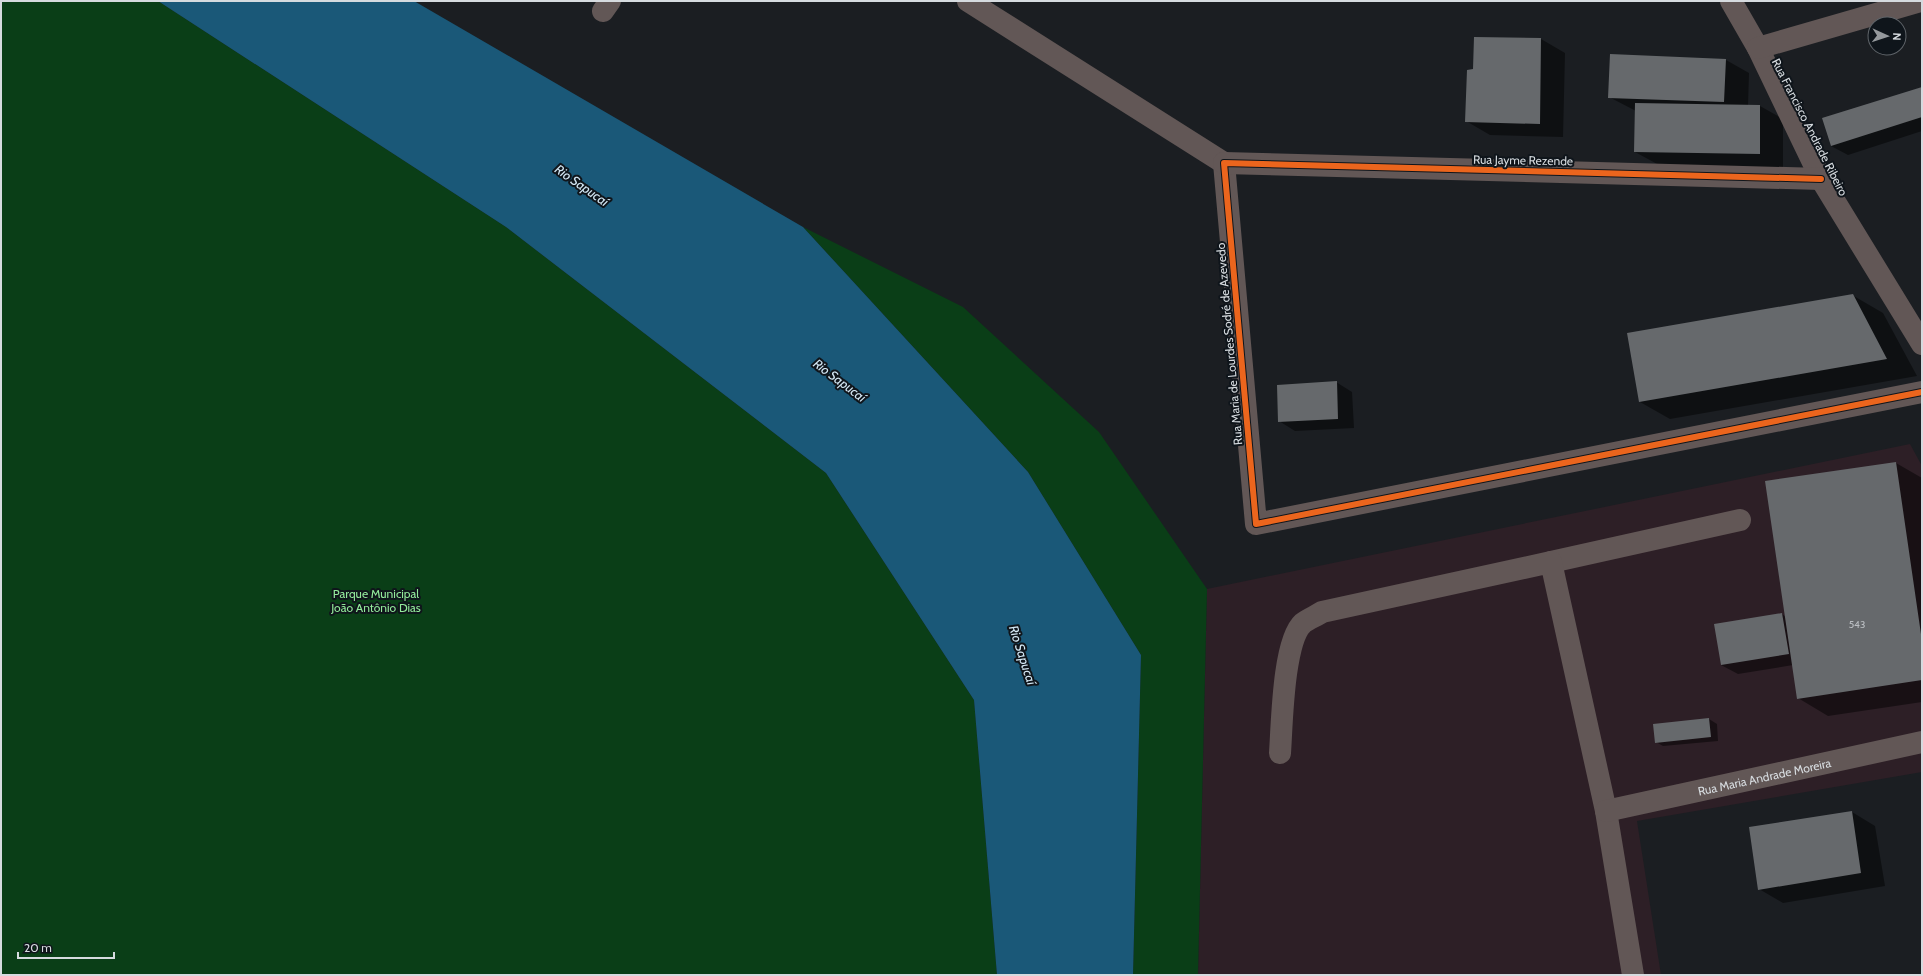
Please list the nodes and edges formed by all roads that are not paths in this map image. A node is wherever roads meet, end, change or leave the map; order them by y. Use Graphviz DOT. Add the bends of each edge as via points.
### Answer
graph roads {
  1 [pos="968,1"];
  2 [pos="1732,1"];
  3 [pos="1921,1"];
  4 [pos="1758,48"];
  5 [pos="1224,163"];
  6 [pos="1821,179"];
  7 [pos="1922,344"];
  8 [pos="1922,392"];
  9 [pos="1740,520"];
  10 [pos="1551,562"];
  11 [pos="1922,742"];
  12 [pos="1280,753"];
  13 [pos="1606,811"];
  14 [pos="1633,975"];
  1 -- 5 [label="street"];
  2 -- 4 [label="street, Rua Francisco Andrade Ribeiro"];
  3 -- 4 [label="street"];
  4 -- 6 [label="street, Rua Francisco Andrade Ribeiro"];
  5 -- 6 [label="street, Rua Jayme Rezende"];
  5 -- 8 [label="street, Rua Maria de Lourdes Sodré de Azevedo" via="1256,524"];
  6 -- 7 [label="street, Rua Francisco Andrade Ribeiro"];
  9 -- 10 [label="street"];
  10 -- 12 [label="street" via="1322,612 1302,624 1293,640 1288,664"];
  10 -- 13 [label="street"];
  11 -- 13 [label="street, Rua Maria Andrade Moreira"];
  13 -- 14 [label="street"];
}
